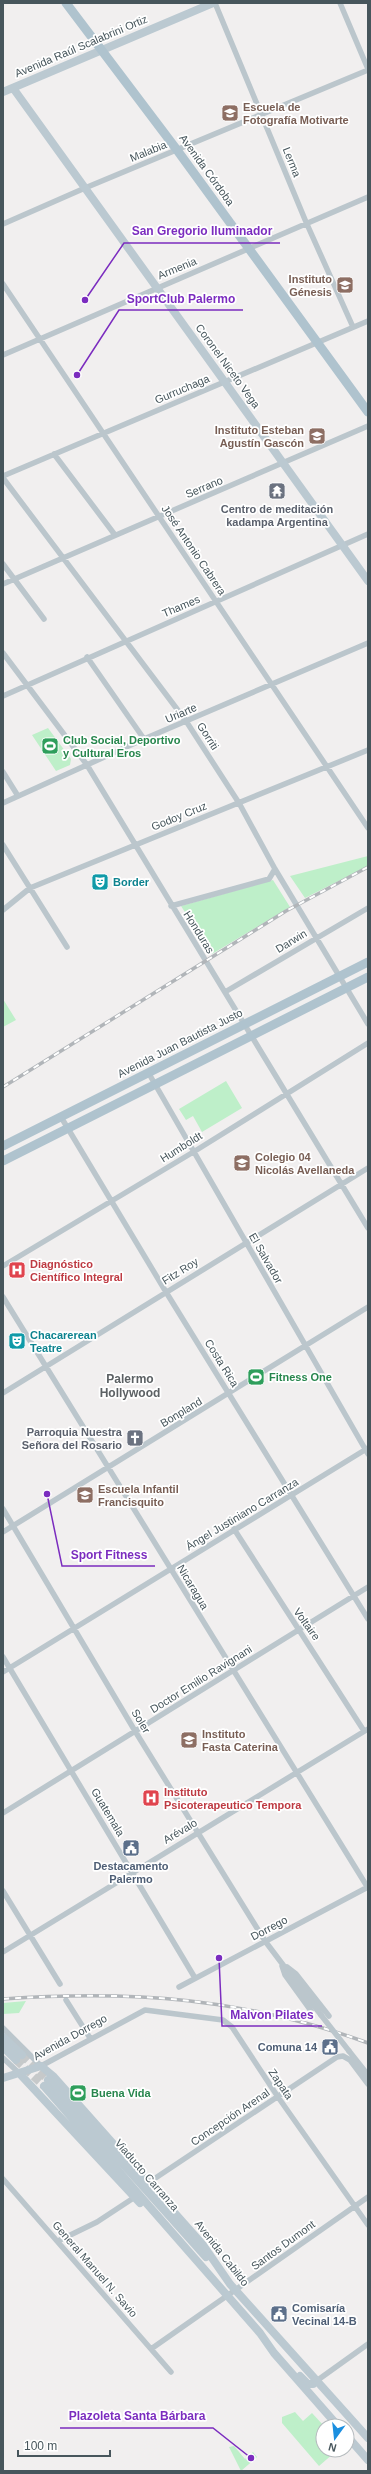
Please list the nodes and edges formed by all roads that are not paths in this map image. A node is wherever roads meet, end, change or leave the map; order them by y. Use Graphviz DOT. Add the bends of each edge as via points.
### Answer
graph roads {
  1 [pos="66,3"];
  2 [pos="214,3"];
  3 [pos="340,3"];
  4 [pos="102,49"];
  5 [pos="368,70"];
  6 [pos="13,88"];
  7 [pos="3,92"];
  8 [pos="262,115"];
  9 [pos="177,150"];
  10 [pos="85,188"];
  11 [pos="368,197"];
  12 [pos="306,222"];
  13 [pos="3,224"];
  14 [pos="249,249"];
  15 [pos="3,284"];
  16 [pos="156,287"];
  17 [pos="368,321"];
  18 [pos="353,327"];
  19 [pos="40,339"];
  20 [pos="319,343"];
  21 [pos="3,355"];
  22 [pos="225,382"];
  23 [pos="368,412"];
  24 [pos="368,426"];
  25 [pos="102,433"];
  26 [pos="54,454"];
  27 [pos="285,463"];
  28 [pos="3,477"];
  29 [pos="160,517"];
  30 [pos="368,534"];
  31 [pos="115,535"];
  32 [pos="343,545"];
  33 [pos="64,557"];
  34 [pos="3,564"];
  35 [pos="15,580"];
  36 [pos="368,581"];
  37 [pos="3,584"];
  38 [pos="217,601"];
  39 [pos="44,619"];
  40 [pos="126,640"];
  41 [pos="368,643"];
  42 [pos="3,653"];
  43 [pos="87,657"];
  44 [pos="26,685"];
  45 [pos="272,685"];
  46 [pos="3,696"];
  47 [pos="186,721"];
  48 [pos="144,739"];
  49 [pos="368,750"];
  50 [pos="87,765"];
  51 [pos="329,767"];
  52 [pos="3,772"];
  53 [pos="18,796"];
  54 [pos="3,803"];
  55 [pos="238,803"];
  56 [pos="368,828"];
  57 [pos="3,845"];
  58 [pos="136,845"];
  59 [pos="275,869"];
  60 [pos="30,888"];
  61 [pos="171,906"];
  62 [pos="368,908"];
  63 [pos="3,910"];
  64 [pos="316,938"];
  65 [pos="67,947"];
  66 [pos="368,962"];
  67 [pos="338,977"];
  68 [pos="368,977"];
  69 [pos="345,988"];
  70 [pos="225,992"];
  71 [pos="368,1024"];
  72 [pos="244,1025"];
  73 [pos="252,1037"];
  74 [pos="368,1043"];
  75 [pos="148,1072"];
  76 [pos="155,1084"];
  77 [pos="286,1094"];
  78 [pos="61,1117"];
  79 [pos="66,1129"];
  80 [pos="3,1146"];
  81 [pos="195,1151"];
  82 [pos="3,1160"];
  83 [pos="368,1168"];
  84 [pos="341,1184"];
  85 [pos="111,1202"];
  86 [pos="368,1228"];
  87 [pos="246,1242"];
  88 [pos="3,1266"];
  89 [pos="166,1292"];
  90 [pos="3,1296"];
  91 [pos="368,1307"];
  92 [pos="305,1346"];
  93 [pos="47,1366"];
  94 [pos="3,1393"];
  95 [pos="229,1394"];
  96 [pos="367,1450"];
  97 [pos="109,1466"];
  98 [pos="291,1495"];
  99 [pos="3,1509"];
  100 [pos="13,1526"];
  101 [pos="234,1529"];
  102 [pos="3,1532"];
  103 [pos="171,1569"];
  104 [pos="368,1587"];
  105 [pos="353,1596"];
  106 [pos="368,1619"];
  107 [pos="74,1628"];
  108 [pos="299,1631"];
  109 [pos="3,1657"];
  110 [pos="9,1668"];
  111 [pos="232,1671"];
  112 [pos="3,1672"];
  113 [pos="366,1730"];
  114 [pos="135,1731"];
  115 [pos="71,1769"];
  116 [pos="297,1772"];
  117 [pos="3,1812"];
  118 [pos="198,1832"];
  119 [pos="132,1872"];
  120 [pos="368,1888"];
  121 [pos="3,1892"];
  122 [pos="30,1936"];
  123 [pos="265,1941"];
  124 [pos="3,1952"];
  125 [pos="280,1962"];
  126 [pos="195,1978"];
  127 [pos="60,1984"];
  128 [pos="179,1987"];
  129 [pos="66,2000"];
  130 [pos="145,2010"];
  131 [pos="311,2011"];
  132 [pos="329,2016"];
  133 [pos="3,2028"];
  134 [pos="3,2037"];
  135 [pos="90,2038"];
  136 [pos="3,2048"];
  137 [pos="3,2058"];
  138 [pos="41,2066"];
  139 [pos="19,2073"];
  140 [pos="368,2075"];
  141 [pos="3,2078"];
  142 [pos="368,2084"];
  143 [pos="278,2097"];
  144 [pos="3,2179"];
  145 [pos="148,2183"];
  146 [pos="135,2197"];
  147 [pos="368,2197"];
  148 [pos="355,2206"];
  149 [pos="368,2225"];
  150 [pos="58,2241"];
  151 [pos="230,2284"];
  152 [pos="221,2289"];
  153 [pos="236,2291"];
  154 [pos="228,2297"];
  155 [pos="260,2333"];
  156 [pos="368,2344"];
  157 [pos="151,2349"];
  158 [pos="171,2372"];
  159 [pos="315,2382"];
  160 [pos="331,2418"];
  161 [pos="368,2438"];
  162 [pos="355,2445"];
  163 [pos="368,2460"];
  1 -- 4 [label="main road, Avenida Córdoba"];
  2 -- 4 [label="main road, Avenida Raúl Scalabrini Ortiz"];
  2 -- 8 [label="street, Lerma"];
  3 -- 5 [label="street"];
  4 -- 6 [label="main road, Avenida Raúl Scalabrini Ortiz"];
  4 -- 9 [label="main road, Avenida Córdoba"];
  5 -- 8 [label="street, Malabia"];
  6 -- 7 [label="main road, Avenida Raúl Scalabrini Ortiz"];
  6 -- 10 [label="main road, Coronel Niceto Vega"];
  8 -- 9 [label="street, Malabia"];
  8 -- 12 [label="street, Lerma"];
  9 -- 10 [label="street, Malabia"];
  9 -- 14 [label="main road, Avenida Córdoba"];
  10 -- 13 [label="street, Malabia"];
  10 -- 16 [label="main road, Coronel Niceto Vega"];
  11 -- 12 [label="street, Armenia"];
  12 -- 14 [label="street, Armenia"];
  12 -- 18 [label="street, Lerma"];
  14 -- 16 [label="street, Armenia"];
  14 -- 20 [label="main road, Avenida Córdoba"];
  15 -- 19 [label="street, José Antonio Cabrera"];
  16 -- 19 [label="street, Armenia"];
  16 -- 22 [label="main road, Coronel Niceto Vega"];
  17 -- 18 [label="street, Gurruchaga"];
  18 -- 20 [label="street, Gurruchaga"];
  19 -- 21 [label="street, Armenia"];
  19 -- 25 [label="street, José Antonio Cabrera"];
  20 -- 22 [label="street, Gurruchaga"];
  20 -- 23 [label="main road, Avenida Córdoba"];
  22 -- 25 [label="street, Gurruchaga"];
  22 -- 27 [label="main road, Coronel Niceto Vega"];
  24 -- 27 [label="street, Serrano"];
  25 -- 26 [label="street, Gurruchaga"];
  25 -- 29 [label="street, José Antonio Cabrera"];
  26 -- 28 [label="street, Gurruchaga"];
  26 -- 31 [label="street"];
  27 -- 29 [label="street, Serrano"];
  27 -- 32 [label="main road, Coronel Niceto Vega"];
  28 -- 33 [label="street, Gorriti"];
  29 -- 31 [label="street, Serrano"];
  29 -- 38 [label="street, José Antonio Cabrera"];
  30 -- 32 [label="street, Thames"];
  31 -- 33 [label="street, Serrano"];
  32 -- 36 [label="main road, Coronel Niceto Vega"];
  32 -- 38 [label="street, Thames"];
  33 -- 35 [label="street, Serrano"];
  33 -- 40 [label="street, Gorriti"];
  34 -- 35 [label="street"];
  35 -- 37 [label="street, Serrano"];
  35 -- 39 [label="street"];
  38 -- 40 [label="street, Thames"];
  38 -- 45 [label="street, José Antonio Cabrera"];
  40 -- 43 [label="street, Thames"];
  40 -- 47 [label="street, Gorriti"];
  41 -- 45 [label="street, Uriarte"];
  42 -- 44 [label="street, Honduras"];
  43 -- 44 [label="street, Thames"];
  43 -- 48 [label="street"];
  44 -- 46 [label="street, Thames"];
  44 -- 50 [label="street, Honduras"];
  45 -- 47 [label="street, Uriarte"];
  45 -- 51 [label="street, José Antonio Cabrera"];
  47 -- 48 [label="street, Uriarte"];
  47 -- 55 [label="street, Gorriti"];
  48 -- 50 [label="street, Uriarte"];
  49 -- 51 [label="street, Godoy Cruz"];
  50 -- 53 [label="street, Uriarte"];
  50 -- 58 [label="street, Honduras"];
  51 -- 55 [label="street, Godoy Cruz"];
  51 -- 56 [label="street, José Antonio Cabrera"];
  52 -- 53 [label="street"];
  53 -- 54 [label="street, Uriarte"];
  55 -- 58 [label="street, Godoy Cruz"];
  55 -- 59 [label="street, Gorriti"];
  57 -- 60 [label="street"];
  58 -- 60 [label="street, Godoy Cruz"];
  58 -- 61 [label="street, Honduras"];
  59 -- 61 [label="street" via="269,879"];
  59 -- 64 [label="street, Gorriti"];
  60 -- 63 [label="street, Godoy Cruz"];
  60 -- 65 [label="street"];
  61 -- 70 [label="street, Honduras"];
  62 -- 64 [label="street, Darwin"];
  64 -- 67 [label="street, Gorriti"];
  64 -- 70 [label="street, Darwin"];
  66 -- 67 [label="main road, Avenida Juan Bautista Justo"];
  67 -- 69 [label="street, Gorriti"];
  67 -- 72 [label="main road, Avenida Juan Bautista Justo"];
  68 -- 69 [label="main road"];
  69 -- 71 [label="street, Gorriti"];
  69 -- 73 [label="main road"];
  70 -- 72 [label="street, Honduras"];
  72 -- 73 [label="street, Honduras"];
  72 -- 75 [label="main road, Avenida Juan Bautista Justo"];
  73 -- 76 [label="main road"];
  73 -- 77 [label="street, Honduras"];
  74 -- 77 [label="street, Humboldt"];
  75 -- 76 [label="street, El Salvador"];
  75 -- 78 [label="main road, Avenida Juan Bautista Justo"];
  76 -- 79 [label="main road"];
  76 -- 81 [label="street, El Salvador"];
  77 -- 81 [label="street, Humboldt"];
  77 -- 84 [label="street, Honduras"];
  78 -- 79 [label="street, Costa Rica"];
  78 -- 80 [label="main road, Avenida Juan Bautista Justo"];
  79 -- 82 [label="main road"];
  79 -- 85 [label="street, Costa Rica"];
  81 -- 85 [label="street, Humboldt"];
  81 -- 87 [label="street, El Salvador"];
  83 -- 84 [label="street, Fitz Roy"];
  84 -- 86 [label="street, Honduras"];
  84 -- 87 [label="street, Fitz Roy"];
  85 -- 88 [label="street, Humboldt"];
  85 -- 89 [label="street, Costa Rica"];
  87 -- 89 [label="street, Fitz Roy"];
  87 -- 92 [label="street, El Salvador"];
  89 -- 93 [label="street, Fitz Roy"];
  89 -- 95 [label="street, Costa Rica"];
  90 -- 93 [label="street, Nicaragua"];
  91 -- 92 [label="street, Bonpland"];
  92 -- 95 [label="street, Bonpland"];
  92 -- 96 [label="street, El Salvador"];
  93 -- 94 [label="street, Fitz Roy"];
  93 -- 97 [label="street, Nicaragua"];
  95 -- 97 [label="street, Bonpland"];
  95 -- 98 [label="street, Costa Rica"];
  96 -- 98 [label="street, Ángel Justiniano Carranza"];
  97 -- 100 [label="street, Bonpland"];
  97 -- 103 [label="street, Nicaragua"];
  98 -- 101 [label="street, Ángel Justiniano Carranza"];
  98 -- 105 [label="street, Costa Rica"];
  99 -- 100 [label="street, Soler"];
  100 -- 102 [label="street, Bonpland"];
  100 -- 107 [label="street, Soler"];
  101 -- 103 [label="street, Ángel Justiniano Carranza"];
  101 -- 108 [label="street, Voltaire"];
  103 -- 107 [label="street, Ángel Justiniano Carranza"];
  103 -- 111 [label="street, Nicaragua"];
  104 -- 105 [label="street, Doctor Emilio Ravignani"];
  105 -- 106 [label="street, Costa Rica"];
  105 -- 108 [label="street, Doctor Emilio Ravignani"];
  107 -- 110 [label="street, Ángel Justiniano Carranza"];
  107 -- 114 [label="street, Soler"];
  108 -- 111 [label="street, Doctor Emilio Ravignani"];
  108 -- 113 [label="street, Voltaire"];
  109 -- 110 [label="street, Guatemala"];
  110 -- 112 [label="street, Ángel Justiniano Carranza"];
  110 -- 115 [label="street, Guatemala"];
  111 -- 114 [label="street, Doctor Emilio Ravignani"];
  111 -- 116 [label="street, Nicaragua"];
  113 -- 116 [label="street, Arévalo"];
  114 -- 115 [label="street, Doctor Emilio Ravignani"];
  114 -- 118 [label="street, Soler"];
  115 -- 117 [label="street, Doctor Emilio Ravignani"];
  115 -- 119 [label="street, Guatemala"];
  116 -- 118 [label="street, Arévalo"];
  116 -- 120 [label="street, Nicaragua"];
  118 -- 119 [label="street, Arévalo"];
  118 -- 123 [label="street, Soler"];
  119 -- 122 [label="street, Arévalo"];
  119 -- 126 [label="street, Guatemala"];
  120 -- 123 [label="street, Dorrego"];
  121 -- 122 [label="street"];
  122 -- 124 [label="street, Arévalo"];
  122 -- 127 [label="street"];
  123 -- 125 [label="street, Soler"];
  123 -- 126 [label="street, Dorrego"];
  125 -- 131 [label="street" via="285,1975"];
  125 -- 132 [label="street" via="296,1974"];
  125 -- 140 [label="street, bridge"];
  126 -- 128 [label="street, Dorrego"];
  129 -- 135 [label="street"];
  130 -- 135 [label="street, Avenida Dorrego"];
  130 -- 143 [label="street, Zapata" via="223,2020 232,2027"];
  133 -- 138 [label="street"];
  134 -- 136 [label="main road" via="19,2058"];
  135 -- 138 [label="street, Avenida Dorrego"];
  137 -- 139 [label="street"];
  138 -- 139 [label="main road, Avenida Dorrego"];
  138 -- 145 [label="main road, Avenida Cabildo" via="88,2114"];
  139 -- 141 [label="main road, Avenida Dorrego"];
  139 -- 146 [label="main road, Avenida Cabildo"];
  142 -- 143 [label="street, Concepción Arenal" via="350,2060 343,2056 337,2057"];
  143 -- 145 [label="street, Concepción Arenal"];
  143 -- 148 [label="street, Zapata"];
  144 -- 150 [label="street, General Manuel N. Savio"];
  145 -- 151 [label="main road, Avenida Cabildo" via="202,2245"];
  146 -- 150 [label="street" via="97,2222"];
  146 -- 152 [label="main road, Avenida Cabildo" via="180,2249"];
  147 -- 148 [label="street, Santos Dumont"];
  148 -- 149 [label="street, Zapata"];
  148 -- 153 [label="street, Santos Dumont"];
  150 -- 157 [label="street, General Manuel N. Savio"];
  151 -- 152 [label="main road, Viaducto Carranza" via="46,2083"];
  151 -- 153 [label="main road, Avenida Cabildo"];
  152 -- 154 [label="main road, Avenida Cabildo"];
  153 -- 154 [label="street, Santos Dumont"];
  153 -- 159 [label="main road, Avenida Cabildo"];
  154 -- 155 [label="main road, Avenida Cabildo"];
  154 -- 157 [label="street, Santos Dumont"];
  155 -- 159 [label="main road" via="304,2381"];
  155 -- 160 [label="main road, Avenida Cabildo" via="274,2353"];
  156 -- 159 [label="street"];
  157 -- 158 [label="street, General Manuel N. Savio"];
  159 -- 161 [label="main road, Avenida Cabildo"];
  162 -- 163 [label="main road"];
}
